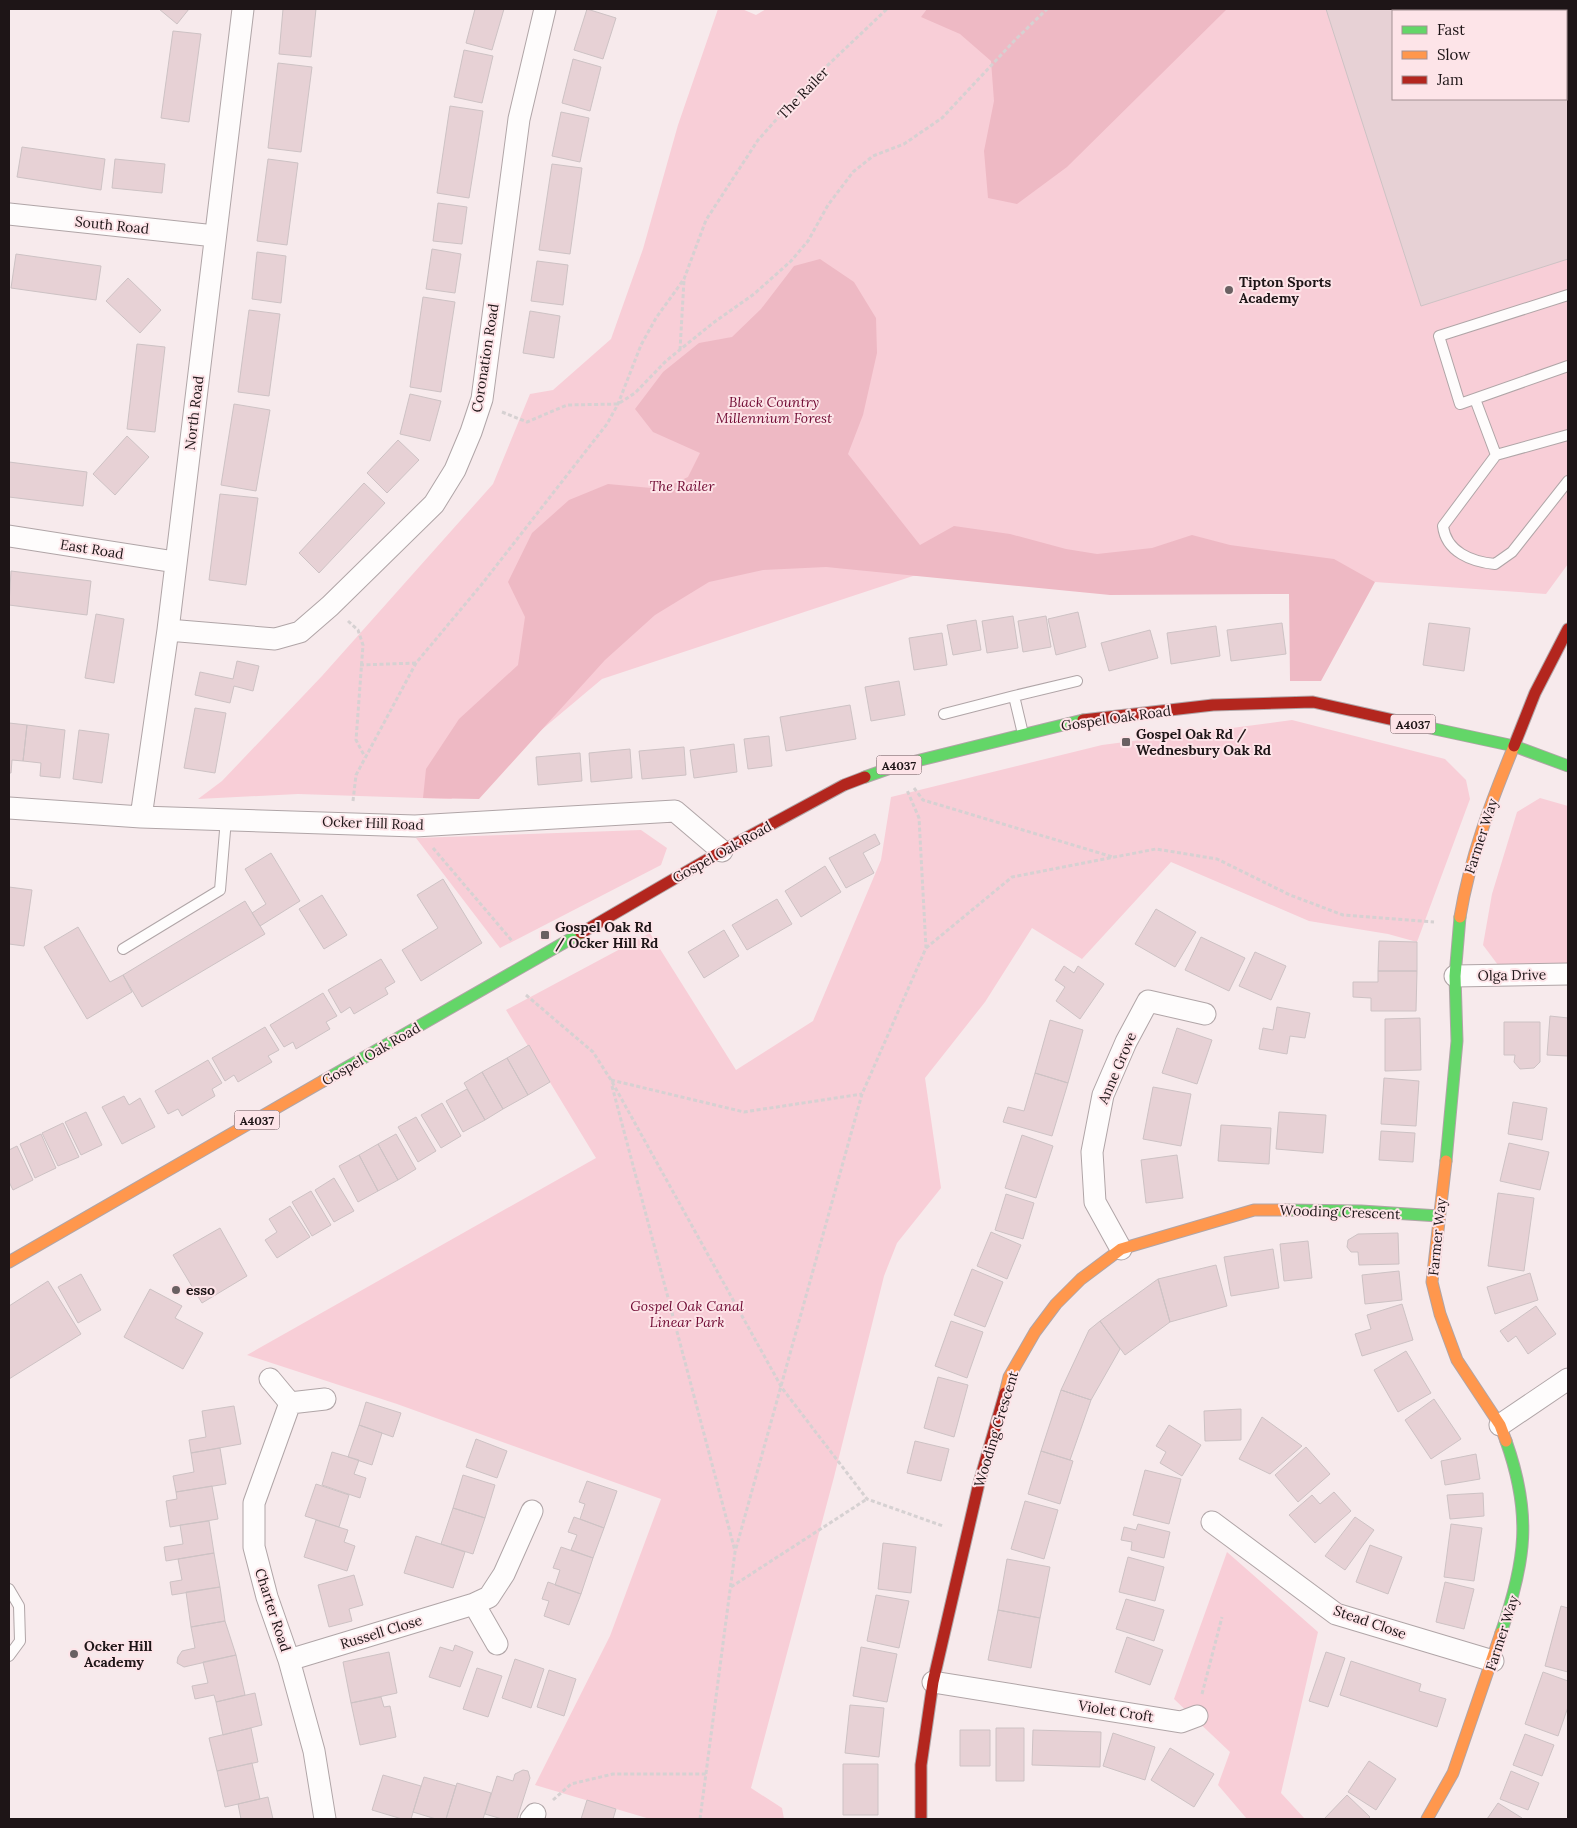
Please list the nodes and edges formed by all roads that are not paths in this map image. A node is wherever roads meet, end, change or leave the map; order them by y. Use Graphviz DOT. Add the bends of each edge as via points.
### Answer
graph roads {
  1 [pos="243,9"];
  2 [pos="545,9"];
  3 [pos="9,214"];
  4 [pos="215,236"];
  5 [pos="1568,295"];
  6 [pos="1568,366"];
  7 [pos="1475,399"];
  8 [pos="1568,435"];
  9 [pos="1496,455"];
  10 [pos="1568,482"];
  11 [pos="9,536"];
  12 [pos="175,562"];
  13 [pos="1568,629"];
  14 [pos="168,630"];
  15 [pos="1077,681"];
  16 [pos="1014,696"];
  17 [pos="944,714"];
  18 [pos="1024,735"];
  19 [pos="1514,746"];
  20 [pos="1568,766"];
  21 [pos="9,808"];
  22 [pos="140,817"];
  23 [pos="226,819"];
  24 [pos="722,852"];
  25 [pos="123,949"];
  26 [pos="1568,974"];
  27 [pos="1455,976"];
  28 [pos="1204,1014"];
  29 [pos="1439,1216"];
  30 [pos="1121,1249"];
  31 [pos="9,1262"];
  32 [pos="270,1379"];
  33 [pos="1568,1379"];
  34 [pos="325,1399"];
  35 [pos="290,1403"];
  36 [pos="1500,1425"];
  37 [pos="532,1511"];
  38 [pos="1212,1522"];
  39 [pos="9,1589"];
  40 [pos="474,1604"];
  41 [pos="497,1644"];
  42 [pos="9,1656"];
  43 [pos="289,1660"];
  44 [pos="1493,1661"];
  45 [pos="933,1682"];
  46 [pos="1197,1716"];
  47 [pos="326,1819"];
  48 [pos="922,1819"];
  49 [pos="1427,1819"];
  1 -- 4 [label="street, North Road"];
  2 -- 14 [label="street, Coronation Road" via="519,119 482,399 455,470 434,504 300,632 275,639"];
  3 -- 4 [label="street, South Road"];
  4 -- 12 [label="street, North Road"];
  5 -- 7 [label="lane" via="1438,336 1460,404"];
  6 -- 7 [label="lane"];
  7 -- 9 [label="lane"];
  8 -- 9 [label="lane"];
  9 -- 10 [label="lane" via="1443,526 1444,535 1456,550 1478,562 1495,564 1505,560"];
  11 -- 12 [label="street, East Road"];
  12 -- 14 [label="street, North Road"];
  13 -- 19 [label="street, Farmer Way" via="1535,693"];
  14 -- 22 [label="street, North Road"];
  15 -- 16 [label="lane"];
  16 -- 17 [label="lane"];
  16 -- 18 [label="lane"];
  18 -- 19 [label="street, Gospel Oak Road / A4037" via="1084,720 1203,706 1313,702"];
  18 -- 24 [label="street, Gospel Oak Road / A4037" via="896,766 844,785"];
  19 -- 20 [label="street, Gospel Oak Road"];
  19 -- 27 [label="street, Farmer Way" via="1488,810 1466,883"];
  21 -- 22 [label="street, Ocker Hill Road"];
  22 -- 23 [label="street, Ocker Hill Road"];
  23 -- 24 [label="street, Ocker Hill Road" via="415,826 675,811"];
  23 -- 25 [label="lane" via="220,890"];
  24 -- 31 [label="street, Gospel Oak Road / A4037"];
  26 -- 27 [label="street, Olga Drive"];
  27 -- 29 [label="street, Farmer Way" via="1455,1060"];
  28 -- 30 [label="street, Anne Grove" via="1148,1001 1103,1095 1092,1152 1095,1202"];
  29 -- 30 [label="street, Wooding Crescent" via="1254,1210"];
  29 -- 36 [label="street, Farmer Way" via="1432,1282 1440,1314 1457,1360"];
  30 -- 45 [label="street, Wooding Crescent" via="1081,1279 1056,1304 1035,1332 1010,1377 967,1534"];
  32 -- 35 [label="street"];
  33 -- 36 [label="street"];
  34 -- 35 [label="street"];
  35 -- 43 [label="street, Charter Road" via="254,1503 254,1547"];
  36 -- 44 [label="street, Farmer Way" via="1514,1462 1522,1503 1523,1554 1516,1590"];
  37 -- 40 [label="street, Russell Close" via="504,1574 489,1597"];
  38 -- 44 [label="street, Stead Close" via="1336,1614"];
  39 -- 42 [label="lane" via="19,1606 20,1641"];
  40 -- 41 [label="street"];
  40 -- 43 [label="street, Russell Close"];
  43 -- 47 [label="street, Charter Road" via="314,1751"];
  44 -- 49 [label="street, Farmer Way" via="1454,1773"];
  45 -- 46 [label="street, Violet Croft" via="1181,1722"];
  45 -- 48 [label="street, Wooding Crescent" via="921,1765"];
}
